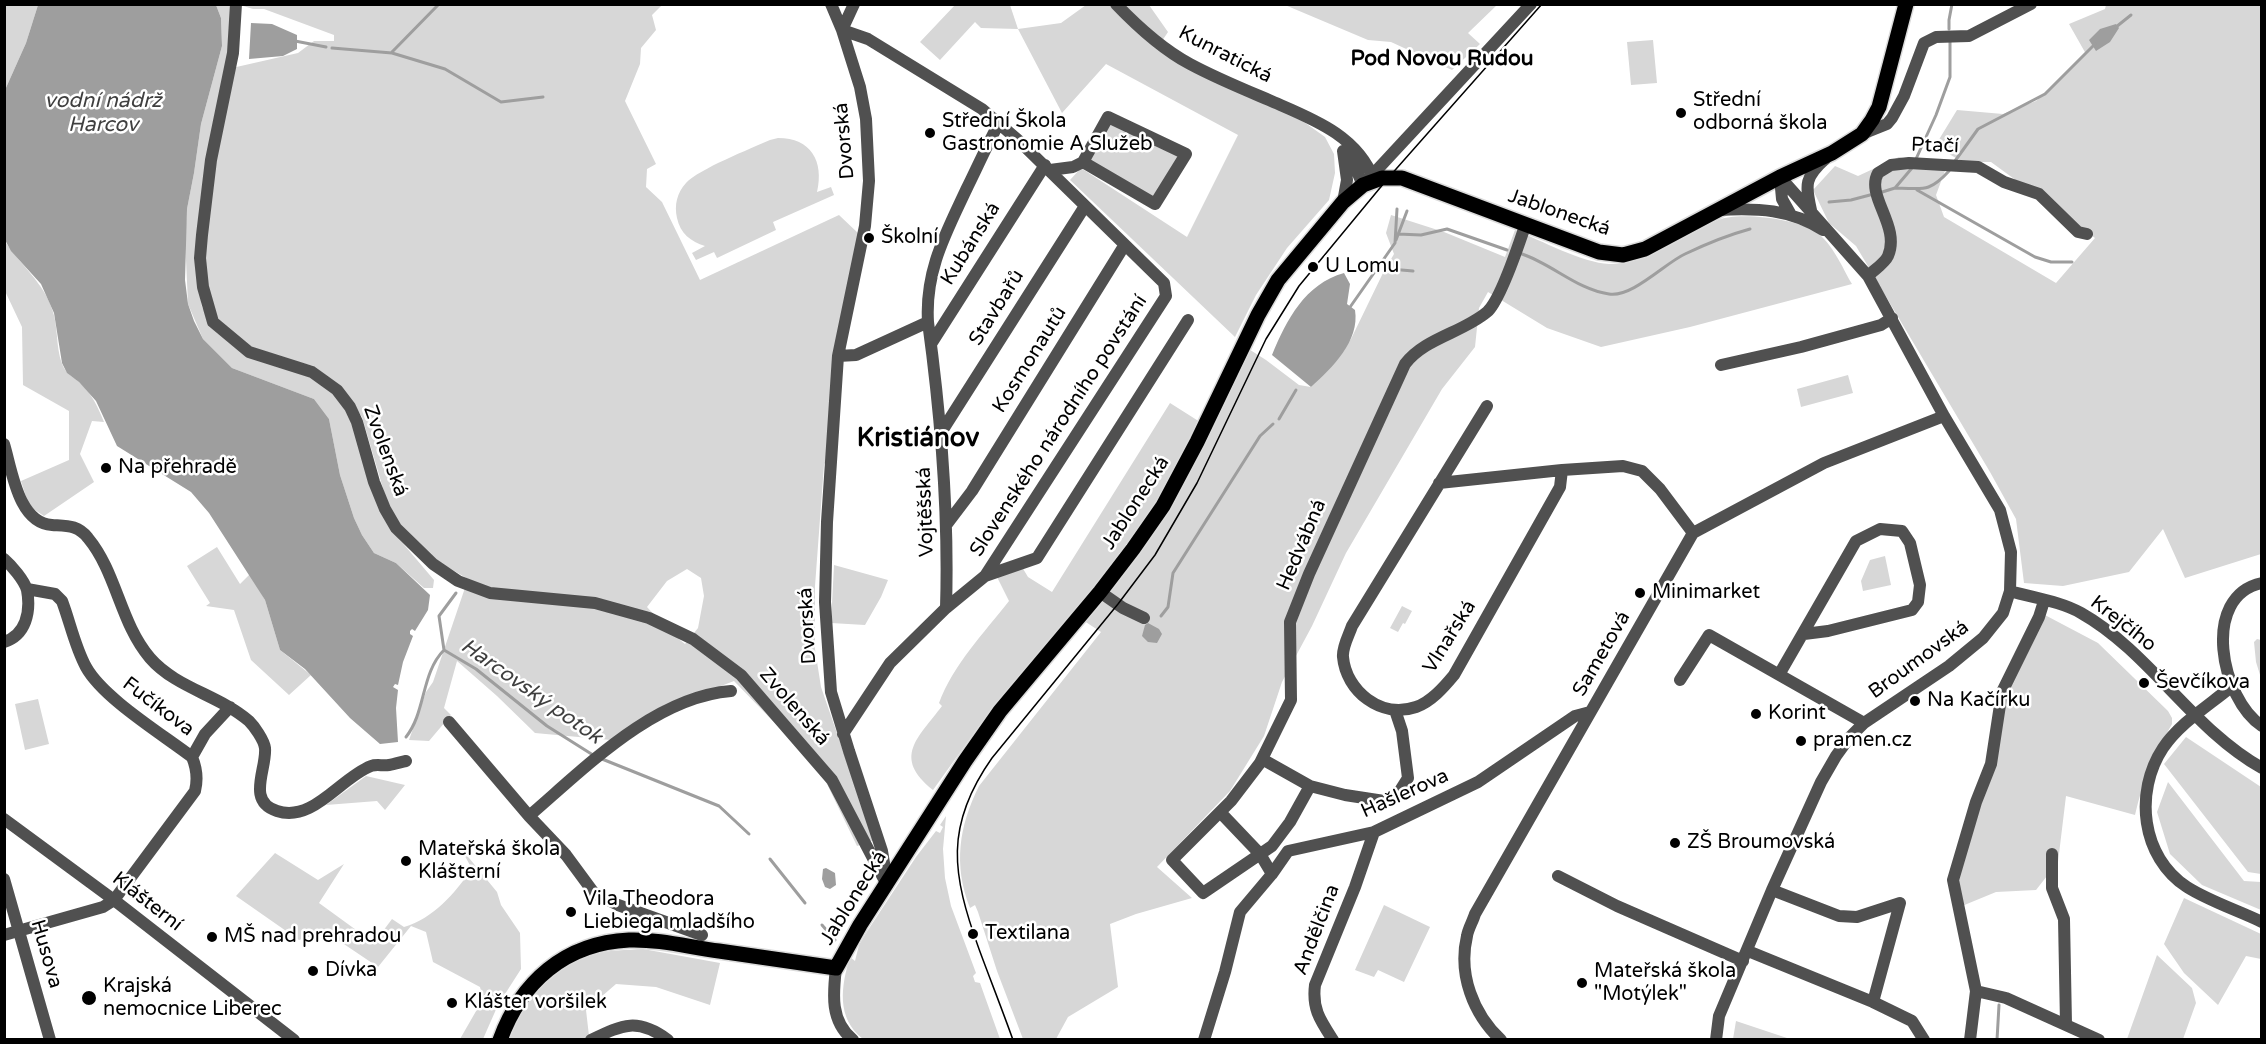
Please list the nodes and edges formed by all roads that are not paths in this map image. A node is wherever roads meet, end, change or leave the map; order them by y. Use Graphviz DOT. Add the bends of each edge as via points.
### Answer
graph roads {
  1 [pos="236,4"];
  2 [pos="831,4"];
  3 [pos="854,4"];
  4 [pos="1116,4"];
  5 [pos="1531,4"];
  6 [pos="1906,4"];
  7 [pos="2031,4"];
  8 [pos="842,30"];
  9 [pos="999,123"];
  10 [pos="1327,125"];
  11 [pos="1862,134"];
  12 [pos="1832,153"];
  13 [pos="1078,164"];
  14 [pos="1048,168"];
  15 [pos="1780,177"];
  16 [pos="1370,180"];
  17 [pos="1067,188"];
  18 [pos="1344,202"];
  19 [pos="1085,206"];
  20 [pos="1718,210"];
  21 [pos="1812,211"];
  22 [pos="1791,215"];
  23 [pos="1525,226"];
  24 [pos="2087,234"];
  25 [pos="1834,237"];
  26 [pos="1124,246"];
  27 [pos="1868,276"];
  28 [pos="1892,318"];
  29 [pos="1188,320"];
  30 [pos="928,322"];
  31 [pos="931,344"];
  32 [pos="838,357"];
  33 [pos="1721,365"];
  34 [pos="1486,406"];
  35 [pos="1944,416"];
  36 [pos="942,431"];
  37 [pos="5,449"];
  38 [pos="1562,470"];
  39 [pos="1439,483"];
  40 [pos="946,524"];
  41 [pos="1694,533"];
  42 [pos="4,559"];
  43 [pos="985,576"];
  44 [pos="2262,583"];
  45 [pos="27,589"];
  46 [pos="2010,591"];
  47 [pos="1100,592"];
  48 [pos="2044,601"];
  49 [pos="946,608"];
  50 [pos="1144,618"];
  51 [pos="1804,634"];
  52 [pos="4,642"];
  53 [pos="1780,673"];
  54 [pos="1680,680"];
  55 [pos="748,684"];
  56 [pos="2231,687"];
  57 [pos="731,691"];
  58 [pos="719,698"];
  59 [pos="230,707"];
  60 [pos="1395,710"];
  61 [pos="1590,712"];
  62 [pos="2196,714"];
  63 [pos="449,722"];
  64 [pos="1864,723"];
  65 [pos="2262,726"];
  66 [pos="843,734"];
  67 [pos="192,757"];
  68 [pos="1262,759"];
  69 [pos="406,760"];
  70 [pos="2262,768"];
  71 [pos="1310,786"];
  72 [pos="1220,812"];
  73 [pos="529,816"];
  74 [pos="4,819"];
  75 [pos="1374,832"];
  76 [pos="1260,854"];
  77 [pos="2052,854"];
  78 [pos="1272,874"];
  79 [pos="1558,876"];
  80 [pos="4,879"];
  81 [pos="887,885"];
  82 [pos="1772,890"];
  83 [pos="114,900"];
  84 [pos="2261,921"];
  85 [pos="19,931"];
  86 [pos="4,935"];
  87 [pos="702,935"];
  88 [pos="1746,956"];
  89 [pos="836,968"];
  90 [pos="1976,991"];
  91 [pos="1874,1002"];
  92 [pos="2066,1024"];
  93 [pos="50,1040"];
  94 [pos="294,1040"];
  95 [pos="500,1040"];
  96 [pos="591,1040"];
  97 [pos="668,1040"];
  98 [pos="853,1040"];
  99 [pos="1204,1040"];
  100 [pos="1334,1040"];
  101 [pos="1501,1040"];
  102 [pos="1716,1040"];
  103 [pos="1924,1040"];
  104 [pos="1970,1040"];
  105 [pos="2099,1040"];
  1 -- 55 [label="street, Zvolenská" via="233,53 210,160 200,258 213,322 249,352 312,372 337,390 357,422 385,509 414,548 441,570 458,581 490,592 595,603 649,618 693,639"];
  2 -- 8 [label="street, Dvorská"];
  3 -- 8 [label="street"];
  4 -- 10 [label="street, Kunratická" via="1141,30 1188,63"];
  5 -- 16 [label="street"];
  6 -- 11 [label="main road, Jablonecká" via="1879,107"];
  7 -- 11 [label="street, Jablonecká" via="1969,36 1936,37 1924,43 1892,118"];
  8 -- 9 [label="street" via="890,52"];
  8 -- 32 [label="street, Dvorská" via="866,118 869,181 865,226"];
  9 -- 14 [label="street"];
  9 -- 30 [label="street, Vojtěšská" via="939,247 930,277"];
  10 -- 16 [label="street, Kunratická"];
  10 -- 18 [label="street" via="1344,153"];
  11 -- 12 [label="main road, Jablonecká"];
  12 -- 15 [label="main road, Jablonecká"];
  12 -- 21 [label="street" via="1810,174 1807,192"];
  13 -- 13 [label="street" via="1108,117 1186,154 1155,204"];
  13 -- 14 [label="street"];
  13 -- 17 [label="street"];
  14 -- 17 [label="street"];
  14 -- 31 [label="street, Kubánská"];
  15 -- 20 [label="main road, Jablonecká"];
  15 -- 21 [label="street, Broumovská"];
  15 -- 22 [label="street" via="1782,199"];
  16 -- 18 [label="main road, Jablonecká"];
  16 -- 23 [label="main road, Jablonecká" via="1392,177 1412,181"];
  17 -- 19 [label="street"];
  18 -- 47 [label="main road, Jablonecká" via="1278,280 1163,506"];
  19 -- 26 [label="street"];
  19 -- 36 [label="street, Stavbařů"];
  20 -- 22 [label="street, Broumovská" via="1756,208"];
  20 -- 23 [label="main road, Jablonecká" via="1645,249 1623,255 1599,252"];
  21 -- 25 [label="street, Broumovská"];
  22 -- 25 [label="street, Broumovská"];
  23 -- 68 [label="street, Hedvábná" via="1489,310 1459,330 1422,347 1405,364 1290,622 1291,700"];
  24 -- 27 [label="street, Ptačí" via="2078,232 2039,194 2004,182 1978,167 1891,165 1878,172 1875,183 1893,238 1888,258"];
  25 -- 27 [label="street, Broumovská"];
  26 -- 40 [label="street, Kosmonautů" via="972,491"];
  26 -- 43 [label="street, Slovenského národního povstání" via="1164,283 1166,296"];
  27 -- 28 [label="street, Broumovská"];
  28 -- 33 [label="street" via="1881,325 1824,341"];
  28 -- 35 [label="street, Broumovská"];
  29 -- 43 [label="street" via="1037,558"];
  30 -- 31 [label="street, Vojtěšská"];
  30 -- 32 [label="street" via="856,355"];
  31 -- 36 [label="street, Vojtěšská"];
  32 -- 66 [label="street, Dvorská" via="825,602 831,692"];
  34 -- 39 [label="street"];
  35 -- 41 [label="street" via="1824,463"];
  35 -- 46 [label="street, Broumovská" via="2000,510 2011,552"];
  36 -- 40 [label="street, Vojtěšská"];
  37 -- 59 [label="street" via="26,510 49,525 76,527 88,537 104,563 136,640 152,660 171,676"];
  38 -- 39 [label="street"];
  38 -- 41 [label="street" via="1623,466 1642,471"];
  38 -- 60 [label="street, Vlnařská" via="1560,487 1454,675 1439,692 1416,707"];
  39 -- 60 [label="street" via="1352,626 1342,655 1355,690 1374,704"];
  40 -- 49 [label="street, Vojtěšská"];
  41 -- 61 [label="street, Sametová"];
  42 -- 45 [label="street"];
  43 -- 49 [label="street, Slovenského národního povstání"];
  44 -- 56 [label="street" via="2236,596 2229,610 2224,650"];
  45 -- 52 [label="street" via="23,629 16,639"];
  45 -- 67 [label="street, Fučíkova" via="55,594 62,601 85,665 100,687"];
  46 -- 48 [label="street, Krejčího"];
  46 -- 64 [label="street, Broumovská" via="2003,613 1983,638 1949,666"];
  47 -- 50 [label="street"];
  47 -- 81 [label="main road, Jablonecká" via="1000,711"];
  48 -- 62 [label="street, Krejčího" via="2078,611 2098,624"];
  48 -- 90 [label="street" via="2002,692 1991,764 1953,880"];
  49 -- 66 [label="street" via="890,663"];
  51 -- 51 [label="street" via="1912,610 1918,602 1920,585 1910,543 1902,531 1880,529 1856,542"];
  51 -- 53 [label="street"];
  53 -- 54 [label="street" via="1709,635"];
  53 -- 64 [label="street"];
  55 -- 57 [label="street"];
  55 -- 81 [label="street, Zvolenská" via="832,780"];
  56 -- 62 [label="street"];
  56 -- 65 [label="street" via="2242,707"];
  57 -- 58 [label="street"];
  57 -- 73 [label="street" via="695,698 663,713 598,755"];
  59 -- 67 [label="street" via="205,734"];
  59 -- 69 [label="street" via="251,723 265,746 259,789 262,800 273,810 286,814 307,810 372,765"];
  60 -- 71 [label="street" via="1408,778 1396,796 1383,801"];
  61 -- 75 [label="street, Hašlerova" via="1575,716 1478,782"];
  61 -- 101 [label="street, Sametová" via="1475,914 1467,936 1464,973 1476,1010"];
  62 -- 70 [label="street, Krejčího"];
  62 -- 84 [label="street" via="2164,748 2149,777 2145,818 2151,839 2166,866 2186,886"];
  63 -- 73 [label="street"];
  64 -- 82 [label="street, Broumovská" via="1849,738 1821,782"];
  66 -- 81 [label="street, Dvorská" via="882,850"];
  67 -- 83 [label="street, Fučíkova" via="197,772 195,791"];
  68 -- 71 [label="street"];
  68 -- 72 [label="street, Hedvábná"];
  71 -- 76 [label="street" via="1290,822 1272,846"];
  72 -- 76 [label="street"];
  72 -- 76 [label="street, Hedvábná" via="1172,860 1203,893"];
  73 -- 87 [label="street" via="566,855 594,893"];
  74 -- 83 [label="street, Klášterní"];
  75 -- 78 [label="street, Hašlerova" via="1288,851"];
  75 -- 100 [label="street, Andělčina" via="1315,985 1313,1002"];
  76 -- 78 [label="street"];
  77 -- 92 [label="street" via="2052,888 2064,919"];
  78 -- 99 [label="street, Hašlerova" via="1240,912"];
  79 -- 88 [label="street" via="1617,906"];
  80 -- 85 [label="street, Husova"];
  81 -- 89 [label="main road, Jablonecká"];
  82 -- 88 [label="street, Broumovská"];
  82 -- 91 [label="street" via="1839,916 1857,917 1900,903"];
  83 -- 85 [label="street" via="103,907"];
  83 -- 94 [label="street, Klášterní"];
  85 -- 86 [label="street"];
  85 -- 93 [label="street, Husova"];
  88 -- 91 [label="street"];
  88 -- 102 [label="street, Broumovská" via="1719,1016"];
  89 -- 95 [label="main road, Jablonecká" via="647,941 611,942 574,953 539,976 517,1003"];
  89 -- 98 [label="street" via="836,1014"];
  90 -- 92 [label="street" via="2007,998"];
  90 -- 104 [label="street"];
  91 -- 103 [label="street" via="1912,1021"];
  92 -- 105 [label="street"];
  96 -- 97 [label="street" via="615,1028 632,1025 652,1029"];
}
